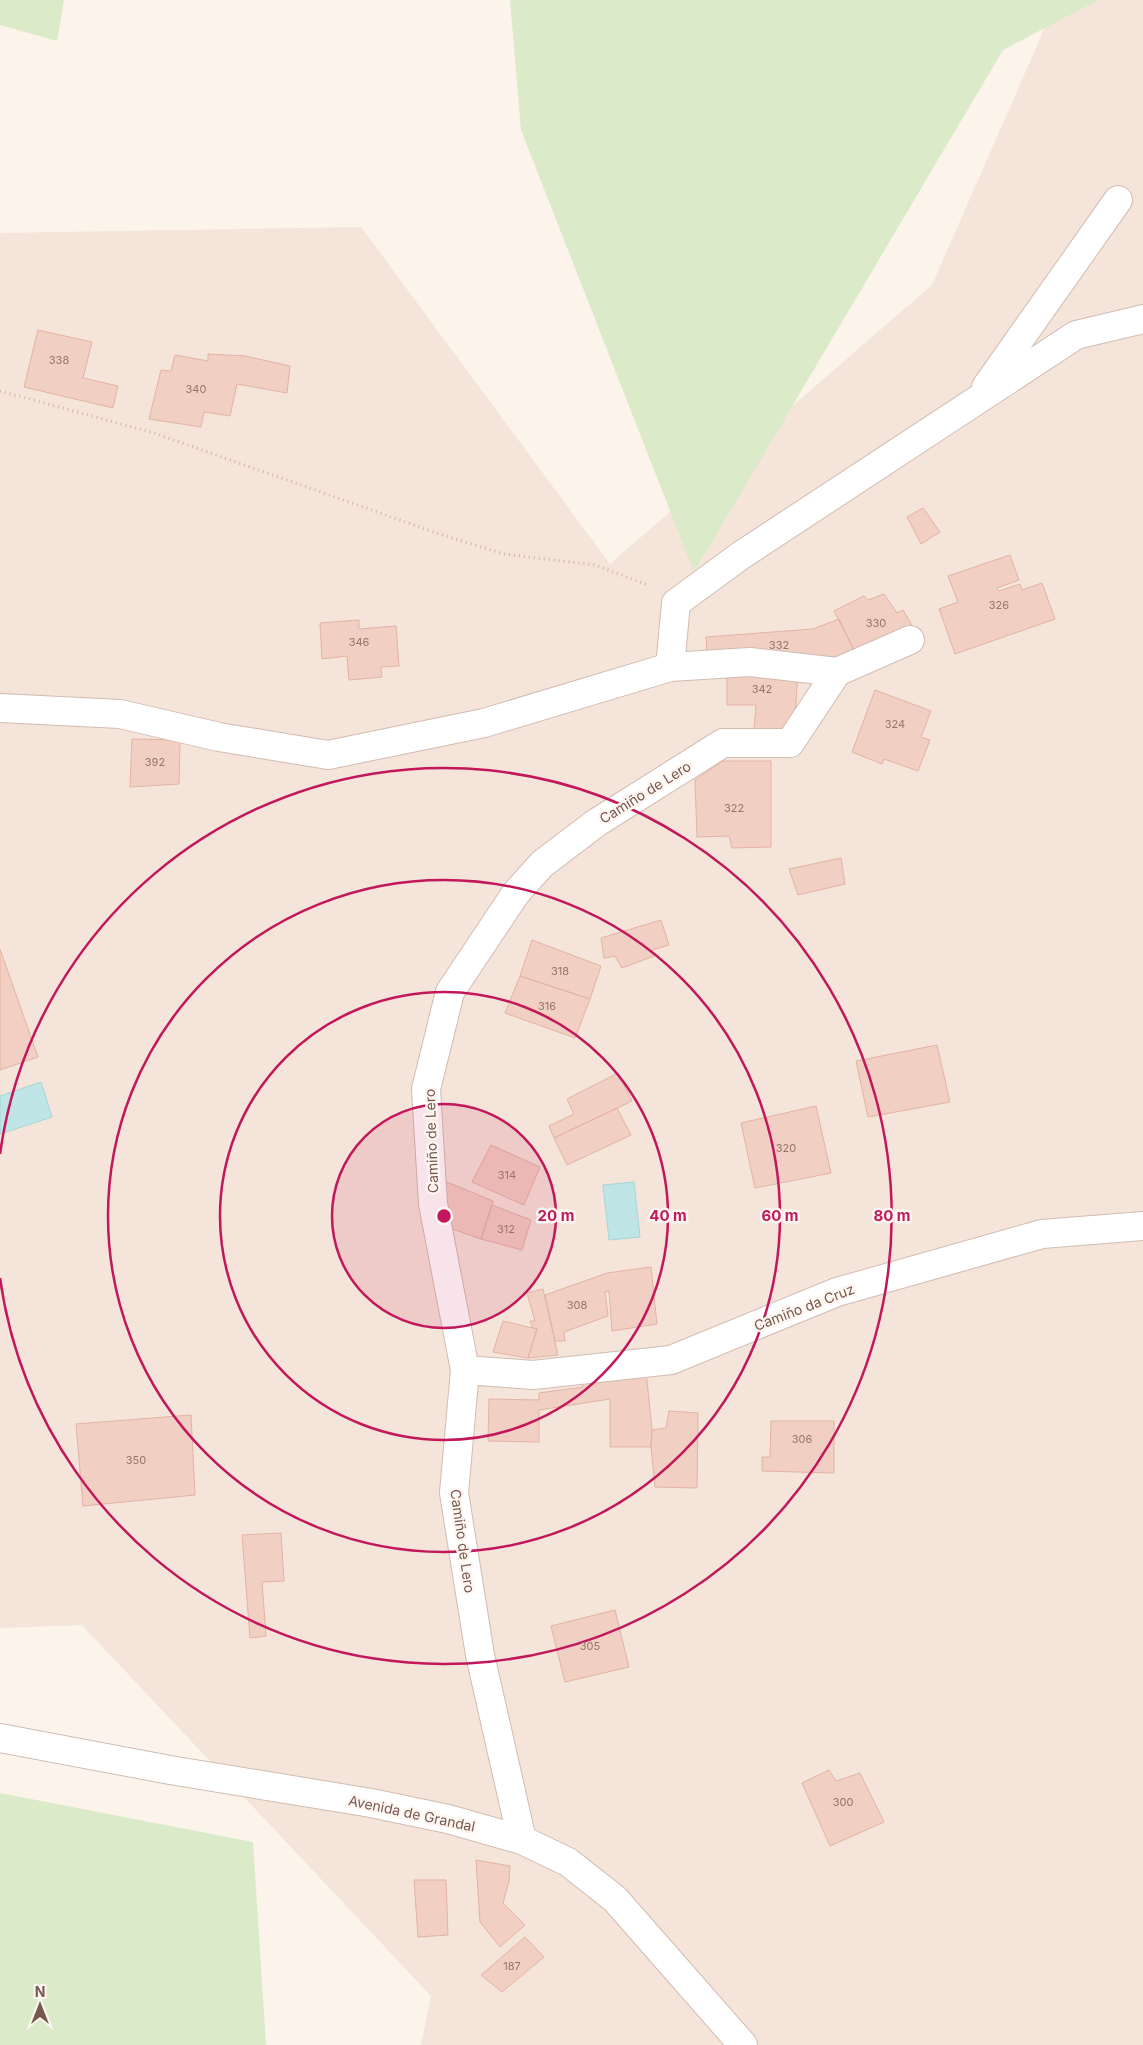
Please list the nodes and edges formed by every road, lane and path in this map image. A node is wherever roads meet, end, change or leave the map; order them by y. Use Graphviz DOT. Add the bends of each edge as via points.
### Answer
graph roads {
  1 [pos="1118,200"];
  2 [pos="1143,319"];
  3 [pos="0,391"];
  4 [pos="977,400"];
  5 [pos="676,603"];
  6 [pos="910,640"];
  7 [pos="670,667"];
  8 [pos="838,672"];
  9 [pos="0,708"];
  10 [pos="1143,1226"];
  11 [pos="465,1370"];
  12 [pos="0,1738"];
  13 [pos="522,1840"];
  14 [pos="743,2045"];
  1 -- 4 [label="street"];
  2 -- 4 [label="street" via="1076,335"];
  3 -- 5 [label="path" via="154,433 504,554 595,565 642,581"];
  4 -- 5 [label="street" via="740,556"];
  5 -- 7 [label="street"];
  6 -- 8 [label="street"];
  7 -- 8 [label="street" via="750,662"];
  7 -- 9 [label="street" via="484,723 328,755 219,737 120,714"];
  8 -- 11 [label="street, Camiño de Lero" via="790,743 723,743 596,823 542,864 516,893 450,992 426,1089 433,1204"];
  10 -- 11 [label="street, Camiño da Cruz" via="1042,1234 838,1292 671,1360 533,1375"];
  11 -- 13 [label="street, Camiño de Lero" via="454,1493 480,1655"];
  12 -- 13 [label="street, Avenida de Grandal" via="371,1803 448,1819"];
  13 -- 14 [label="street, Avenida de Grandal" via="568,1862 615,1899"];
}
